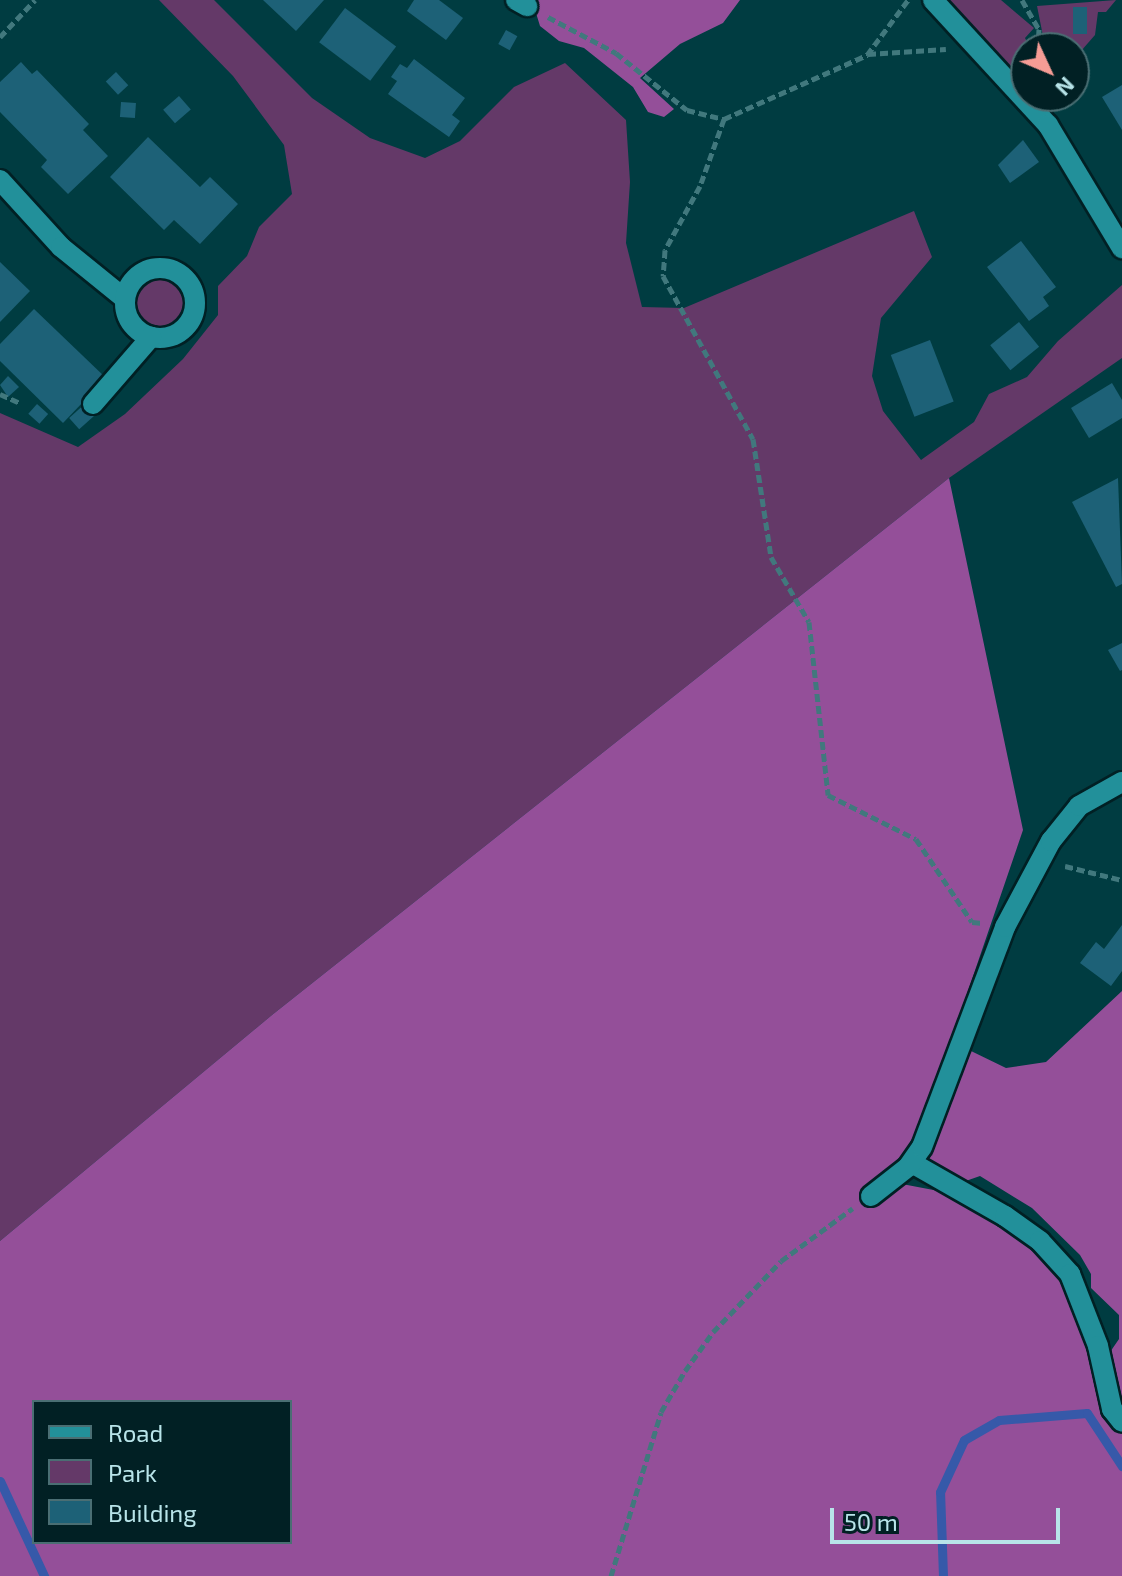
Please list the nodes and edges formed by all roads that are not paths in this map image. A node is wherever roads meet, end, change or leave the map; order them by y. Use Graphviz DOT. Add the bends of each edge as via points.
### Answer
graph roads {
  1 [pos="933,0"];
  2 [pos="0,180"];
  3 [pos="1122,248"];
  4 [pos="124,298"];
  5 [pos="151,337"];
  6 [pos="93,404"];
  7 [pos="1122,782"];
  8 [pos="912,1163"];
  9 [pos="871,1196"];
  10 [pos="1122,1422"];
  1 -- 3 [label="street" via="1048,125"];
  2 -- 4 [label="street" via="61,247"];
  4 -- 5 [label="street" via="125,313 136,329"];
  4 -- 5 [label="street" via="142,271 162,266 181,273 192,286 196,301 184,329 168,338"];
  5 -- 6 [label="street"];
  7 -- 8 [label="street" via="1079,806 1041,860 1005,927"];
  8 -- 9 [label="street"];
  8 -- 10 [label="street" via="1005,1216 1040,1241 1070,1274 1098,1346 1112,1409"];
}
